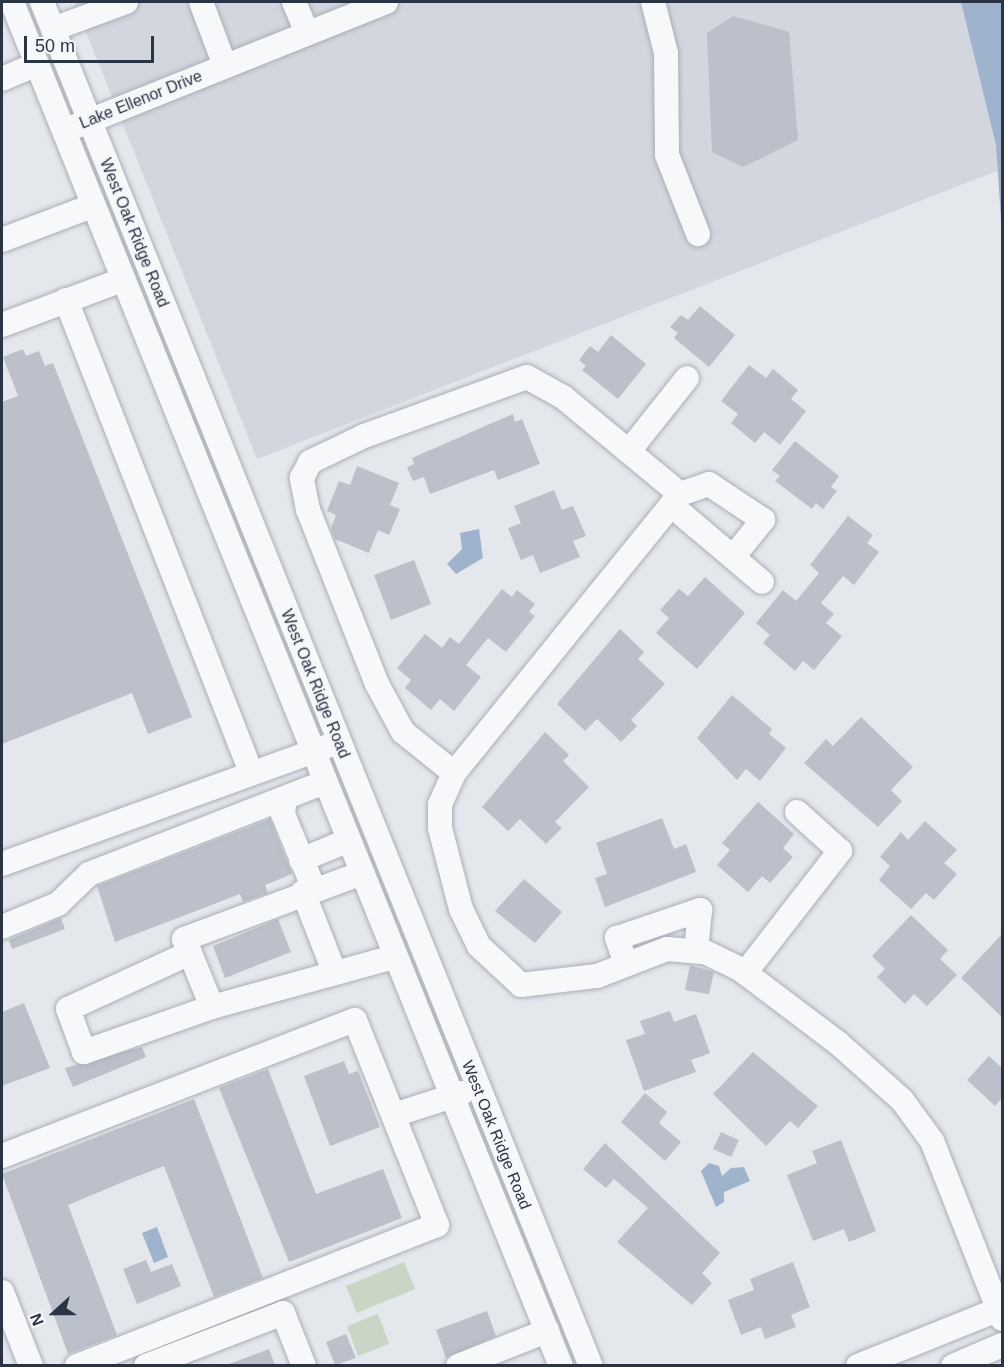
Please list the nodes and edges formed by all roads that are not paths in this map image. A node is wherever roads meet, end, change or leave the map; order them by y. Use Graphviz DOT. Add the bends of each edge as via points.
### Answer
graph roads {
  1 [pos="12,2"];
  2 [pos="42,2"];
  3 [pos="201,2"];
  4 [pos="294,2"];
  5 [pos="386,2"];
  6 [pos="653,2"];
  7 [pos="120,3"];
  8 [pos="53,28"];
  9 [pos="308,33"];
  10 [pos="37,64"];
  11 [pos="225,66"];
  12 [pos="2,79"];
  13 [pos="89,121"];
  14 [pos="63,131"];
  15 [pos="93,206"];
  16 [pos="698,234"];
  17 [pos="2,240"];
  18 [pos="122,280"];
  19 [pos="66,300"];
  20 [pos="2,325"];
  21 [pos="687,378"];
  22 [pos="628,451"];
  23 [pos="224,456"];
  24 [pos="197,466"];
  25 [pos="675,499"];
  26 [pos="733,556"];
  27 [pos="762,582"];
  28 [pos="309,749"];
  29 [pos="251,772"];
  30 [pos="454,773"];
  31 [pos="323,783"];
  32 [pos="285,799"];
  33 [pos="798,812"];
  34 [pos="368,817"];
  35 [pos="347,841"];
  36 [pos="301,860"];
  37 [pos="2,864"];
  38 [pos="360,874"];
  39 [pos="309,891"];
  40 [pos="2,927"];
  41 [pos="696,951"];
  42 [pos="190,953"];
  43 [pos="394,957"];
  44 [pos="626,964"];
  45 [pos="334,970"];
  46 [pos="745,973"];
  47 [pos="212,1006"];
  48 [pos="449,1094"];
  49 [pos="397,1114"];
  50 [pos="2,1156"];
  51 [pos="521,1200"];
  52 [pos="2,1292"];
  53 [pos="1001,1312"];
  54 [pos="547,1331"];
  55 [pos="1002,1345"];
  56 [pos="31,1365"];
  57 [pos="77,1365"];
  58 [pos="146,1365"];
  59 [pos="304,1365"];
  60 [pos="458,1365"];
  61 [pos="561,1365"];
  62 [pos="591,1365"];
  63 [pos="858,1365"];
  64 [pos="954,1365"];
  1 -- 10 [label="street, West Oak Ridge Road"];
  2 -- 8 [label="street, West Oak Ridge Road"];
  3 -- 11 [label="street"];
  4 -- 9 [label="street"];
  5 -- 9 [label="street, Lake Ellenor Drive"];
  6 -- 16 [label="street" via="666,53 667,155"];
  7 -- 8 [label="street"];
  8 -- 13 [label="street, West Oak Ridge Road"];
  9 -- 11 [label="street, Lake Ellenor Drive"];
  10 -- 12 [label="street"];
  10 -- 14 [label="street, West Oak Ridge Road"];
  11 -- 13 [label="street, Lake Ellenor Drive"];
  13 -- 14 [label="street, Lake Ellenor Drive"];
  13 -- 23 [label="street, West Oak Ridge Road"];
  14 -- 15 [label="street, West Oak Ridge Road"];
  15 -- 17 [label="street"];
  15 -- 18 [label="street, West Oak Ridge Road"];
  18 -- 19 [label="street"];
  18 -- 24 [label="street, West Oak Ridge Road"];
  19 -- 20 [label="street"];
  19 -- 29 [label="street"];
  21 -- 22 [label="street"];
  22 -- 25 [label="street"];
  22 -- 30 [label="street" via="563,397 527,377 364,435 310,462 302,478 308,510 377,684 403,732"];
  23 -- 24 [label="street"];
  23 -- 34 [label="street, West Oak Ridge Road"];
  24 -- 28 [label="street, West Oak Ridge Road"];
  25 -- 26 [label="street"];
  25 -- 26 [label="street" via="709,484 763,520"];
  25 -- 30 [label="street"];
  26 -- 27 [label="street"];
  28 -- 29 [label="street"];
  28 -- 31 [label="street, West Oak Ridge Road"];
  28 -- 34 [label="street" via="324,747 349,800"];
  29 -- 37 [label="street"];
  30 -- 44 [label="street" via="440,804 440,828 461,909 484,952 520,985 597,975"];
  31 -- 32 [label="street"];
  31 -- 35 [label="street, West Oak Ridge Road"];
  32 -- 36 [label="street" via="283,814"];
  32 -- 40 [label="street" via="89,874 58,904"];
  33 -- 46 [label="street" via="840,851"];
  34 -- 51 [label="street, West Oak Ridge Road"];
  35 -- 36 [label="street"];
  35 -- 38 [label="street, West Oak Ridge Road"];
  36 -- 39 [label="street"];
  38 -- 39 [label="street"];
  38 -- 43 [label="street, West Oak Ridge Road"];
  39 -- 42 [label="street" via="184,939"];
  39 -- 45 [label="street"];
  41 -- 44 [label="street" via="667,949"];
  41 -- 44 [label="street" via="700,910 617,938"];
  41 -- 46 [label="street"];
  42 -- 47 [label="street"];
  42 -- 47 [label="street" via="68,1009 84,1052"];
  43 -- 45 [label="street"];
  43 -- 48 [label="street, West Oak Ridge Road"];
  45 -- 47 [label="street"];
  46 -- 53 [label="street" via="846,1050 902,1100 926,1132"];
  48 -- 49 [label="street"];
  48 -- 51 [label="street" via="466,1096 502,1185"];
  48 -- 54 [label="street, West Oak Ridge Road"];
  49 -- 50 [label="street" via="355,1020"];
  49 -- 57 [label="street" via="437,1226"];
  51 -- 62 [label="street, West Oak Ridge Road"];
  52 -- 56 [label="street"];
  53 -- 63 [label="street"];
  54 -- 60 [label="street"];
  54 -- 61 [label="street, West Oak Ridge Road"];
  55 -- 64 [label="street"];
  58 -- 59 [label="street" via="283,1313"];
}
